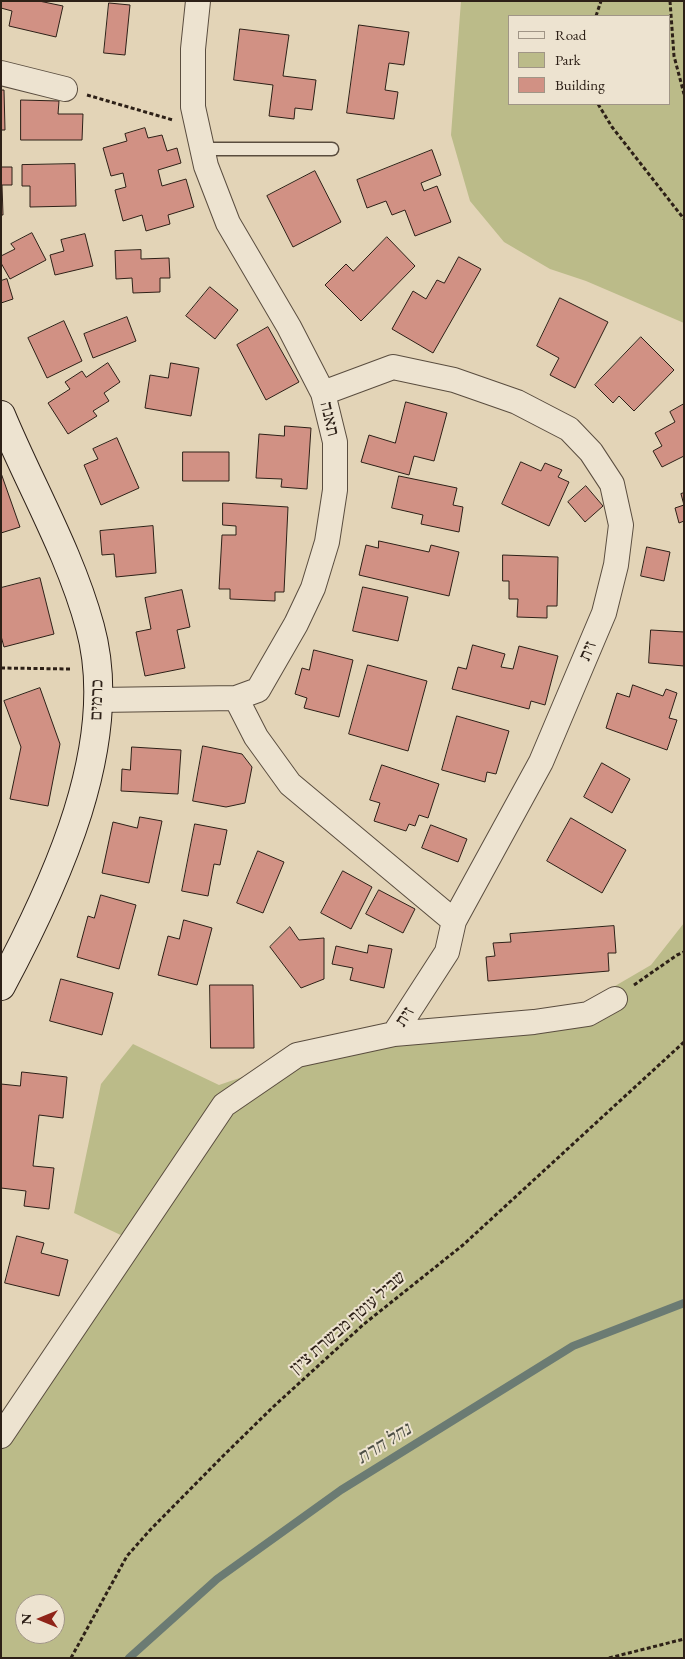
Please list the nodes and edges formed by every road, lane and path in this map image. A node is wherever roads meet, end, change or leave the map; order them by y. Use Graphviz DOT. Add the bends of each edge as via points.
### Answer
graph roads {
  1 [pos="198,1"];
  2 [pos="601,1"];
  3 [pos="670,1"];
  4 [pos="596,15"];
  5 [pos="1,73"];
  6 [pos="65,89"];
  7 [pos="684,94"];
  8 [pos="599,105"];
  9 [pos="199,138"];
  10 [pos="332,149"];
  11 [pos="684,219"];
  12 [pos="323,393"];
  13 [pos="1,415"];
  14 [pos="1,668"];
  15 [pos="98,670"];
  16 [pos="236,698"];
  17 [pos="98,700"];
  18 [pos="454,921"];
  19 [pos="684,952"];
  20 [pos="1,986"];
  21 [pos="615,999"];
  22 [pos="394,1034"];
  23 [pos="684,1042"];
  24 [pos="1,1436"];
  25 [pos="684,1639"];
  26 [pos="71,1658"];
  27 [pos="610,1658"];
  1 -- 9 [label="street, תאנה" via="192,49 192,107"];
  2 -- 4 [label="path"];
  3 -- 7 [label="path" via="674,56"];
  5 -- 6 [label="street"];
  6 -- 9 [label="path"];
  8 -- 11 [label="path"];
  9 -- 10 [label="lane"];
  9 -- 12 [label="street, תאנה" via="228,223 289,327"];
  12 -- 16 [label="street, תאנה" via="335,442 335,490 327,542 313,588 258,690"];
  12 -- 18 [label="street, זית" via="393,367 454,380 517,402 569,429 591,452 612,484 621,525 616,565 604,613 541,762"];
  13 -- 15 [label="street, כרמים" via="73,574 90,628"];
  14 -- 15 [label="path"];
  15 -- 17 [label="street, כרמים"];
  16 -- 17 [label="street, תאנה"];
  16 -- 18 [label="street" via="256,737 290,784"];
  17 -- 20 [label="street, כרמים" via="90,767 77,814 46,896"];
  18 -- 22 [label="street, זית" via="447,952"];
  19 -- 21 [label="path"];
  21 -- 22 [label="street" via="588,1014"];
  22 -- 24 [label="street" via="297,1055 224,1105"];
  23 -- 26 [label="path, שביל עוטף מבשרת ציון" via="463,1245 364,1324 272,1407 210,1469 127,1556"];
  25 -- 27 [label="path"];
}
